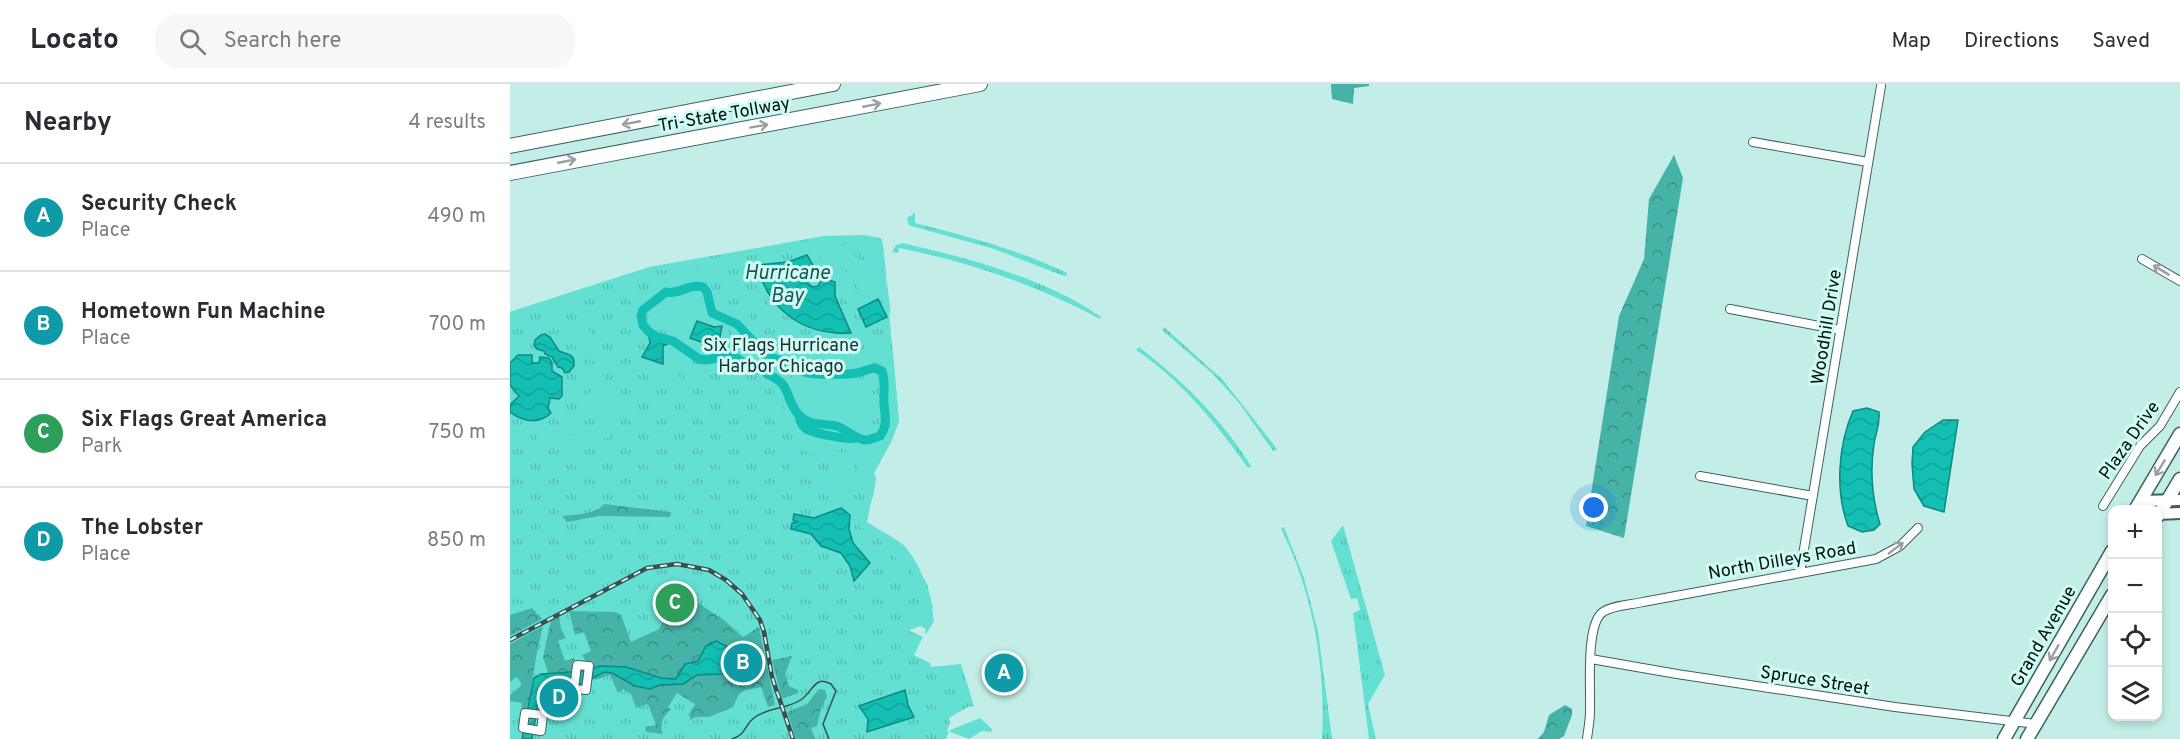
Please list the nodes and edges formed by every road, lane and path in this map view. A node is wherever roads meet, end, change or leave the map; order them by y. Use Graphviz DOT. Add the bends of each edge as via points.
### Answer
graph roads {
  1 [pos="832,84"];
  2 [pos="980,84"];
  3 [pos="1881,87"];
  4 [pos="1753,142"];
  5 [pos="510,146"];
  6 [pos="1868,162"];
  7 [pos="510,173"];
  8 [pos="2142,259"];
  9 [pos="2180,281"];
  10 [pos="1730,309"];
  11 [pos="1840,330"];
  12 [pos="2180,392"];
  13 [pos="2180,435"];
  14 [pos="1700,476"];
  15 [pos="2180,479"];
  16 [pos="1813,496"];
  17 [pos="2166,500"];
  18 [pos="2180,500"];
  19 [pos="2139,505"];
  20 [pos="2143,505"];
  21 [pos="2103,506"];
  22 [pos="2162,508"];
  23 [pos="2180,513"];
  24 [pos="2162,515"];
  25 [pos="1918,528"];
  26 [pos="2108,558"];
  27 [pos="1800,573"];
  28 [pos="2108,602"];
  29 [pos="1591,659"];
  30 [pos="2014,722"];
  31 [pos="2036,724"];
  32 [pos="1587,739"];
  33 [pos="2004,739"];
  34 [pos="2027,739"];
  1 -- 5 [label="highway, Tri-State Tollway, one-way"];
  7 -- 2 [label="highway, Tri-State Tollway, one-way"];
  3 -- 6 [label="street, Woodhill Drive"];
  4 -- 6 [label="street"];
  6 -- 11 [label="street, Woodhill Drive"];
  9 -- 8 [label="street, one-way"];
  10 -- 11 [label="street"];
  11 -- 16 [label="street, Woodhill Drive"];
  12 -- 21 [label="street, Plaza Drive"];
  13 -- 19 [label="main road, one-way"];
  14 -- 16 [label="street"];
  15 -- 17 [label="main road"];
  16 -- 27 [label="street, Woodhill Drive"];
  17 -- 18 [label="street"];
  17 -- 20 [label="street"];
  17 -- 22 [label="main road"];
  23 -- 24 [label="street"];
  27 -- 25 [label="street, North Dilleys Road, one-way" via="1876,559 1900,546"];
  26 -- 30 [label="main road, Grand Avenue, one-way"];
  27 -- 29 [label="street, North Dilleys Road" via="1608,609 1594,626"];
  28 -- 31 [label="main road"];
  29 -- 30 [label="street, Spruce Street"];
  29 -- 32 [label="street, North Dilleys Road"];
  30 -- 31 [label="street, Spruce Street"];
  30 -- 33 [label="main road, Grand Avenue"];
  31 -- 34 [label="main road"];
}
